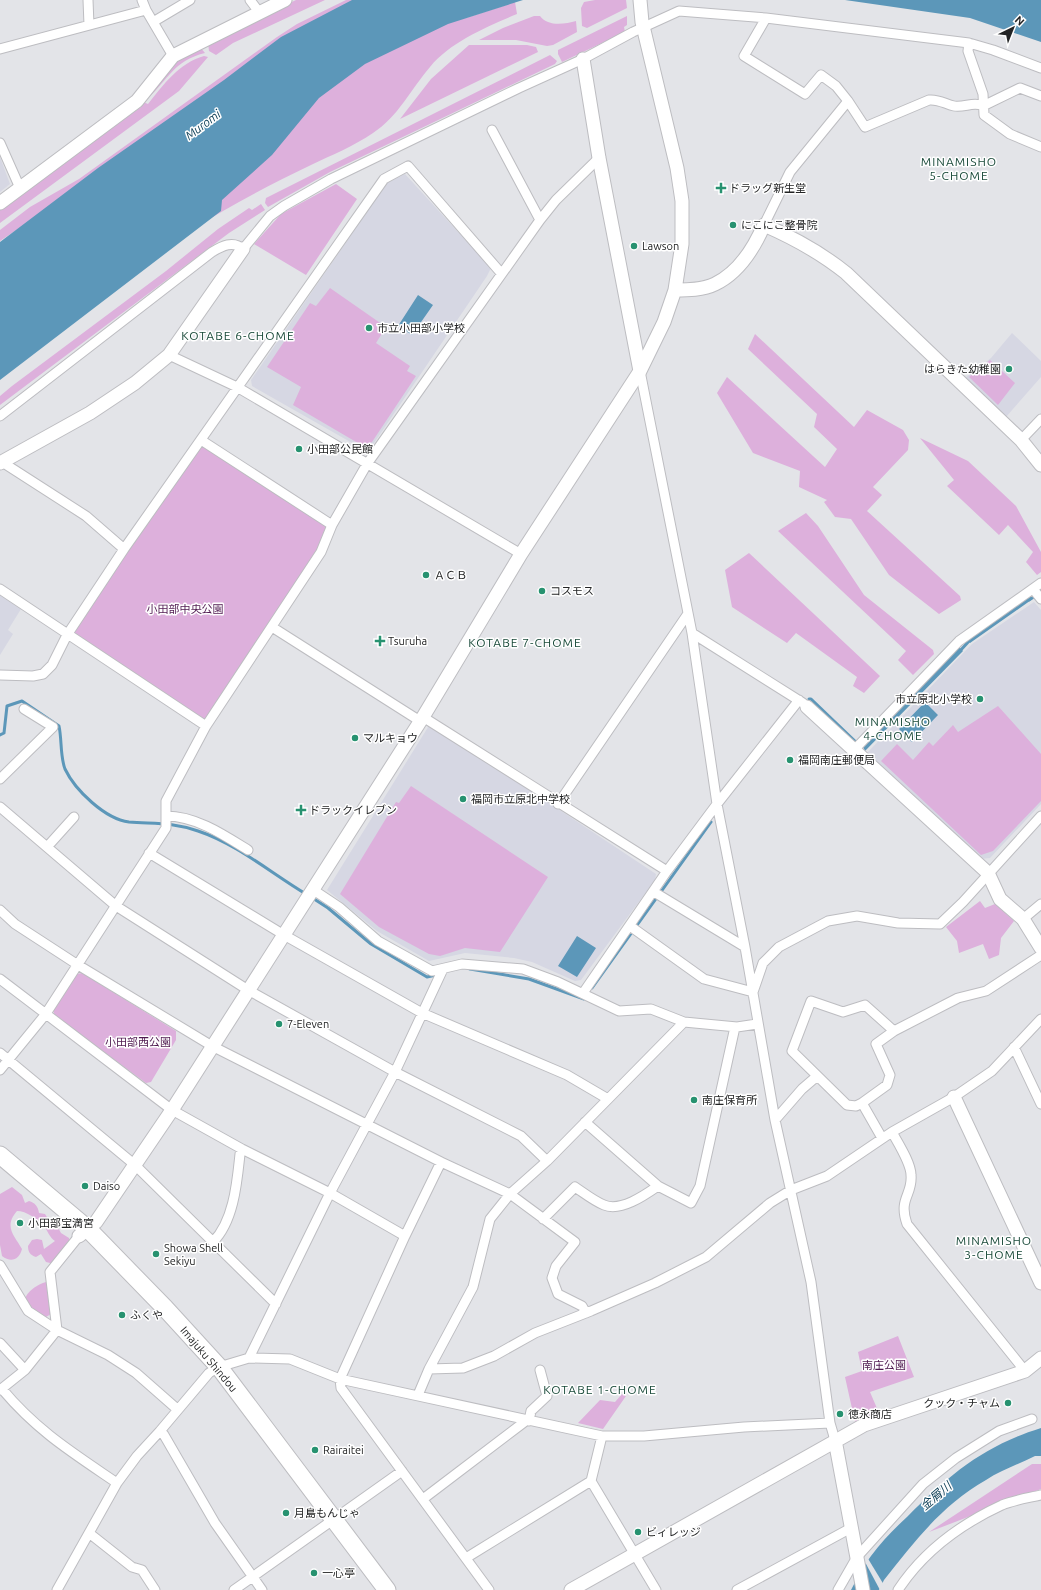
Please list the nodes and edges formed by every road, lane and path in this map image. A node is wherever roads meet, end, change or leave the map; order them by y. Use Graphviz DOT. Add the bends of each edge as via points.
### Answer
graph roads {
  1 [pos="88,0"];
  2 [pos="142,0"];
  3 [pos="190,0"];
  4 [pos="250,0"];
  5 [pos="285,0"];
  6 [pos="640,0"];
  7 [pos="146,10"];
  8 [pos="259,12"];
  9 [pos="766,18"];
  10 [pos="153,22"];
  11 [pos="89,25"];
  12 [pos="642,25"];
  13 [pos="969,43"];
  14 [pos="0,49"];
  15 [pos="173,56"];
  16 [pos="583,59"];
  17 [pos="1041,68"];
  18 [pos="1041,96"];
  19 [pos="848,101"];
  20 [pos="983,106"];
  21 [pos="492,130"];
  22 [pos="0,143"];
  23 [pos="1041,146"];
  24 [pos="599,158"];
  25 [pos="20,188"];
  26 [pos="0,204"];
  27 [pos="540,220"];
  28 [pos="764,225"];
  29 [pos="243,249"];
  30 [pos="501,273"];
  31 [pos="675,290"];
  32 [pos="169,355"];
  33 [pos="640,371"];
  34 [pos="237,386"];
  35 [pos="0,416"];
  36 [pos="1041,419"];
  37 [pos="201,440"];
  38 [pos="1020,440"];
  39 [pos="1,462"];
  40 [pos="367,464"];
  41 [pos="1041,465"];
  42 [pos="332,526"];
  43 [pos="124,549"];
  44 [pos="521,554"];
  45 [pos="1041,583"];
  46 [pos="0,589"];
  47 [pos="1033,589"];
  48 [pos="1041,599"];
  49 [pos="688,615"];
  50 [pos="272,626"];
  51 [pos="692,633"];
  52 [pos="67,635"];
  53 [pos="0,675"];
  54 [pos="803,704"];
  55 [pos="24,709"];
  56 [pos="422,719"];
  57 [pos="206,726"];
  58 [pos="854,750"];
  59 [pos="0,779"];
  60 [pos="558,804"];
  61 [pos="717,804"];
  62 [pos="0,807"];
  63 [pos="166,816"];
  64 [pos="1041,816"];
  65 [pos="74,817"];
  66 [pos="47,847"];
  67 [pos="248,850"];
  68 [pos="149,853"];
  69 [pos="667,871"];
  70 [pos="988,873"];
  71 [pos="654,892"];
  72 [pos="309,894"];
  73 [pos="1041,904"];
  74 [pos="116,906"];
  75 [pos="0,910"];
  76 [pos="1023,919"];
  77 [pos="634,929"];
  78 [pos="284,935"];
  79 [pos="745,947"];
  80 [pos="1041,948"];
  81 [pos="1041,955"];
  82 [pos="78,965"];
  83 [pos="443,968"];
  84 [pos="0,979"];
  85 [pos="248,990"];
  86 [pos="752,992"];
  87 [pos="587,995"];
  88 [pos="422,1013"];
  89 [pos="45,1015"];
  90 [pos="1041,1019"];
  91 [pos="684,1022"];
  92 [pos="757,1024"];
  93 [pos="735,1027"];
  94 [pos="894,1031"];
  95 [pos="212,1046"];
  96 [pos="1014,1047"];
  97 [pos="0,1053"];
  98 [pos="8,1060"];
  99 [pos="0,1070"];
  100 [pos="394,1072"];
  101 [pos="816,1077"];
  102 [pos="954,1097"];
  103 [pos="608,1099"];
  104 [pos="862,1103"];
  105 [pos="1041,1104"];
  106 [pos="172,1110"];
  107 [pos="775,1120"];
  108 [pos="585,1122"];
  109 [pos="366,1125"];
  110 [pos="892,1132"];
  111 [pos="882,1138"];
  112 [pos="242,1149"];
  113 [pos="0,1155"];
  114 [pos="547,1161"];
  115 [pos="441,1162"];
  116 [pos="136,1165"];
  117 [pos="0,1168"];
  118 [pos="658,1186"];
  119 [pos="791,1190"];
  120 [pos="330,1193"];
  121 [pos="510,1194"];
  122 [pos="543,1219"];
  123 [pos="83,1233"];
  124 [pos="405,1236"];
  125 [pos="213,1242"];
  126 [pos="0,1265"];
  127 [pos="1041,1281"];
  128 [pos="276,1304"];
  129 [pos="586,1313"];
  130 [pos="57,1330"];
  131 [pos="0,1343"];
  132 [pos="249,1358"];
  133 [pos="1041,1358"];
  134 [pos="429,1369"];
  135 [pos="24,1370"];
  136 [pos="214,1370"];
  137 [pos="540,1370"];
  138 [pos="1025,1371"];
  139 [pos="1041,1372"];
  140 [pos="340,1378"];
  141 [pos="1,1389"];
  142 [pos="418,1395"];
  143 [pos="177,1409"];
  144 [pos="1032,1419"];
  145 [pos="528,1420"];
  146 [pos="830,1423"];
  147 [pos="160,1431"];
  148 [pos="602,1436"];
  149 [pos="835,1440"];
  150 [pos="402,1471"];
  151 [pos="591,1480"];
  152 [pos="117,1483"];
  153 [pos="1041,1494"];
  154 [pos="423,1499"];
  155 [pos="330,1522"];
  156 [pos="851,1528"];
  157 [pos="89,1533"];
  158 [pos="635,1554"];
  159 [pos="857,1557"];
  160 [pos="466,1558"];
  161 [pos="253,1576"];
  162 [pos="57,1590"];
  163 [pos="155,1590"];
  164 [pos="234,1590"];
  165 [pos="262,1590"];
  166 [pos="375,1590"];
  167 [pos="387,1590"];
  168 [pos="489,1590"];
  169 [pos="571,1590"];
  170 [pos="656,1590"];
  171 [pos="737,1590"];
  172 [pos="838,1590"];
  173 [pos="863,1590"];
  174 [pos="898,1590"];
  1 -- 11 [label="street"];
  2 -- 7 [label="street"];
  3 -- 10 [label="street"];
  4 -- 8 [label="street"];
  5 -- 8 [label="street"];
  6 -- 12 [label="street"];
  7 -- 10 [label="street"];
  7 -- 11 [label="street"];
  8 -- 15 [label="street"];
  9 -- 12 [label="street" via="679,11"];
  9 -- 13 [label="street"];
  9 -- 19 [label="street" via="744,56 805,94 821,75 836,86"];
  10 -- 15 [label="street"];
  11 -- 14 [label="street"];
  12 -- 16 [label="street"];
  12 -- 31 [label="street" via="677,168 682,201 682,244"];
  13 -- 17 [label="street"];
  13 -- 20 [label="street" via="968,51 983,94"];
  15 -- 25 [label="street" via="137,101"];
  16 -- 24 [label="street"];
  16 -- 29 [label="street" via="331,179 270,216"];
  18 -- 20 [label="street" via="1020,88"];
  19 -- 20 [label="street" via="866,127 929,100 937,99 955,106"];
  19 -- 28 [label="street" via="790,172"];
  20 -- 23 [label="street" via="984,115 1010,134"];
  21 -- 27 [label="street"];
  22 -- 25 [label="street"];
  24 -- 27 [label="street" via="556,200"];
  24 -- 33 [label="street"];
  25 -- 26 [label="street"];
  27 -- 30 [label="street"];
  28 -- 31 [label="street" via="752,250 732,272 715,285"];
  28 -- 38 [label="street" via="826,257 846,273"];
  29 -- 32 [label="street"];
  29 -- 35 [label="street" via="238,245 226,245 212,252"];
  30 -- 34 [label="street" via="408,166 384,179"];
  30 -- 40 [label="street"];
  31 -- 33 [label="street" via="664,322"];
  32 -- 34 [label="street"];
  32 -- 39 [label="street" via="135,383 90,413"];
  33 -- 44 [label="street"];
  33 -- 49 [label="street"];
  34 -- 37 [label="street"];
  34 -- 40 [label="street"];
  36 -- 38 [label="street"];
  37 -- 42 [label="street"];
  37 -- 43 [label="street"];
  38 -- 41 [label="street"];
  39 -- 43 [label="street" via="86,516"];
  40 -- 42 [label="street"];
  40 -- 44 [label="street"];
  42 -- 50 [label="street" via="321,552"];
  43 -- 52 [label="street"];
  44 -- 56 [label="street"];
  45 -- 47 [label="street"];
  46 -- 52 [label="street"];
  47 -- 48 [label="street"];
  47 -- 58 [label="street" via="959,641"];
  49 -- 51 [label="street"];
  49 -- 60 [label="street"];
  50 -- 56 [label="street"];
  50 -- 57 [label="street"];
  51 -- 54 [label="street"];
  51 -- 61 [label="street"];
  52 -- 53 [label="street" via="52,665 42,674"];
  52 -- 57 [label="street"];
  54 -- 58 [label="street"];
  54 -- 61 [label="street"];
  55 -- 59 [label="street" via="53,727"];
  56 -- 60 [label="street"];
  56 -- 72 [label="street"];
  57 -- 63 [label="street" via="166,801"];
  58 -- 70 [label="street"];
  60 -- 69 [label="street"];
  61 -- 69 [label="street"];
  61 -- 79 [label="street"];
  62 -- 66 [label="street"];
  63 -- 67 [label="street" via="180,816 215,830"];
  63 -- 68 [label="street" via="166,828"];
  64 -- 70 [label="street"];
  65 -- 66 [label="street"];
  66 -- 74 [label="street"];
  68 -- 74 [label="street"];
  68 -- 78 [label="street"];
  69 -- 71 [label="street"];
  70 -- 76 [label="street" via="1000,899"];
  70 -- 86 [label="street" via="940,924 898,923 857,916 828,921 779,947 763,963"];
  71 -- 77 [label="street"];
  71 -- 79 [label="street"];
  72 -- 78 [label="street"];
  72 -- 83 [label="street" via="340,907 378,941 432,971"];
  73 -- 76 [label="street"];
  74 -- 82 [label="street"];
  74 -- 85 [label="street"];
  75 -- 82 [label="street" via="15,924"];
  76 -- 80 [label="street"];
  77 -- 86 [label="street" via="704,979"];
  77 -- 87 [label="street"];
  78 -- 85 [label="street"];
  78 -- 88 [label="street"];
  79 -- 86 [label="street"];
  81 -- 94 [label="street" via="986,991 958,998"];
  82 -- 89 [label="street"];
  82 -- 95 [label="street"];
  83 -- 87 [label="street" via="462,964 523,969"];
  83 -- 88 [label="street"];
  84 -- 89 [label="street"];
  85 -- 95 [label="street"];
  85 -- 100 [label="street"];
  86 -- 92 [label="street"];
  87 -- 91 [label="street" via="619,1011 651,1009"];
  88 -- 100 [label="street"];
  88 -- 103 [label="street" via="567,1075"];
  89 -- 98 [label="street"];
  89 -- 106 [label="street"];
  90 -- 96 [label="street"];
  91 -- 93 [label="street"];
  91 -- 103 [label="street"];
  92 -- 93 [label="street"];
  92 -- 107 [label="street"];
  93 -- 118 [label="street" via="700,1186 691,1203"];
  94 -- 101 [label="street" via="865,1005 843,1012 810,1000 792,1051"];
  94 -- 104 [label="street" via="876,1044 890,1075 887,1085"];
  95 -- 106 [label="street"];
  95 -- 109 [label="street"];
  96 -- 102 [label="street" via="992,1071"];
  96 -- 105 [label="street"];
  97 -- 98 [label="street"];
  98 -- 99 [label="street"];
  98 -- 116 [label="street"];
  100 -- 109 [label="street"];
  100 -- 114 [label="street" via="521,1136"];
  101 -- 104 [label="street" via="847,1105 856,1106"];
  101 -- 107 [label="street"];
  102 -- 110 [label="street"];
  102 -- 127 [label="street"];
  103 -- 108 [label="street"];
  104 -- 111 [label="street"];
  106 -- 112 [label="street"];
  106 -- 116 [label="street"];
  107 -- 119 [label="street"];
  108 -- 114 [label="street"];
  108 -- 118 [label="street"];
  109 -- 115 [label="street"];
  109 -- 120 [label="street"];
  110 -- 111 [label="street"];
  110 -- 138 [label="street" via="912,1173 911,1184 904,1198 903,1212 907,1224"];
  111 -- 119 [label="street" via="827,1176"];
  112 -- 120 [label="street"];
  112 -- 125 [label="street" via="229,1217 221,1234"];
  113 -- 123 [label="highway, Imajuku Shindou"];
  114 -- 121 [label="street"];
  115 -- 121 [label="street"];
  115 -- 124 [label="street"];
  116 -- 123 [label="street" via="96,1222"];
  116 -- 125 [label="street"];
  117 -- 123 [label="highway, Imajuku Shindou"];
  118 -- 122 [label="street" via="626,1204 605,1206 575,1187"];
  119 -- 129 [label="street" via="770,1203 706,1256 655,1283"];
  119 -- 146 [label="street" via="811,1282"];
  120 -- 124 [label="street"];
  120 -- 128 [label="street"];
  121 -- 122 [label="street"];
  121 -- 134 [label="street" via="490,1219 473,1287"];
  122 -- 129 [label="street" via="575,1242 556,1266 552,1278 558,1294 582,1306"];
  123 -- 130 [label="street" via="50,1272"];
  123 -- 136 [label="highway, Imajuku Shindou" via="158,1315"];
  124 -- 140 [label="street"];
  125 -- 128 [label="street"];
  126 -- 130 [label="street" via="28,1311"];
  128 -- 132 [label="street"];
  129 -- 134 [label="street" via="535,1333 494,1356 463,1368"];
  130 -- 135 [label="street"];
  130 -- 143 [label="street" via="108,1355 136,1373"];
  131 -- 135 [label="street"];
  132 -- 136 [label="street"];
  132 -- 140 [label="street" via="290,1360"];
  133 -- 138 [label="street"];
  134 -- 142 [label="street"];
  135 -- 141 [label="street"];
  136 -- 143 [label="street"];
  136 -- 155 [label="highway, Imajuku Shindou"];
  137 -- 145 [label="street" via="547,1396 531,1411"];
  138 -- 139 [label="street"];
  138 -- 149 [label="street" via="864,1424"];
  140 -- 142 [label="street"];
  140 -- 150 [label="street" via="341,1388"];
  141 -- 152 [label="street" via="21,1412 48,1436"];
  142 -- 145 [label="street"];
  143 -- 147 [label="street"];
  144 -- 159 [label="street" via="1000,1431 945,1466 923,1484"];
  145 -- 148 [label="street"];
  145 -- 154 [label="street"];
  146 -- 148 [label="street" via="744,1427 644,1436"];
  146 -- 149 [label="street"];
  147 -- 152 [label="street"];
  147 -- 161 [label="street" via="215,1523"];
  148 -- 151 [label="street"];
  149 -- 156 [label="street"];
  149 -- 158 [label="street"];
  150 -- 154 [label="street"];
  150 -- 155 [label="street"];
  151 -- 158 [label="street"];
  151 -- 160 [label="street"];
  152 -- 157 [label="street"];
  153 -- 174 [label="street" via="1003,1505 949,1534 909,1572"];
  154 -- 160 [label="street"];
  155 -- 161 [label="street"];
  155 -- 166 [label="highway, Imajuku Shindou"];
  155 -- 167 [label="highway, Imajuku Shindou"];
  156 -- 159 [label="street"];
  156 -- 171 [label="street"];
  157 -- 162 [label="street"];
  157 -- 163 [label="street" via="132,1567 142,1570"];
  158 -- 169 [label="street"];
  158 -- 170 [label="street"];
  159 -- 172 [label="street"];
  159 -- 173 [label="street"];
  160 -- 168 [label="street"];
  161 -- 164 [label="street"];
  161 -- 165 [label="street"];
}
